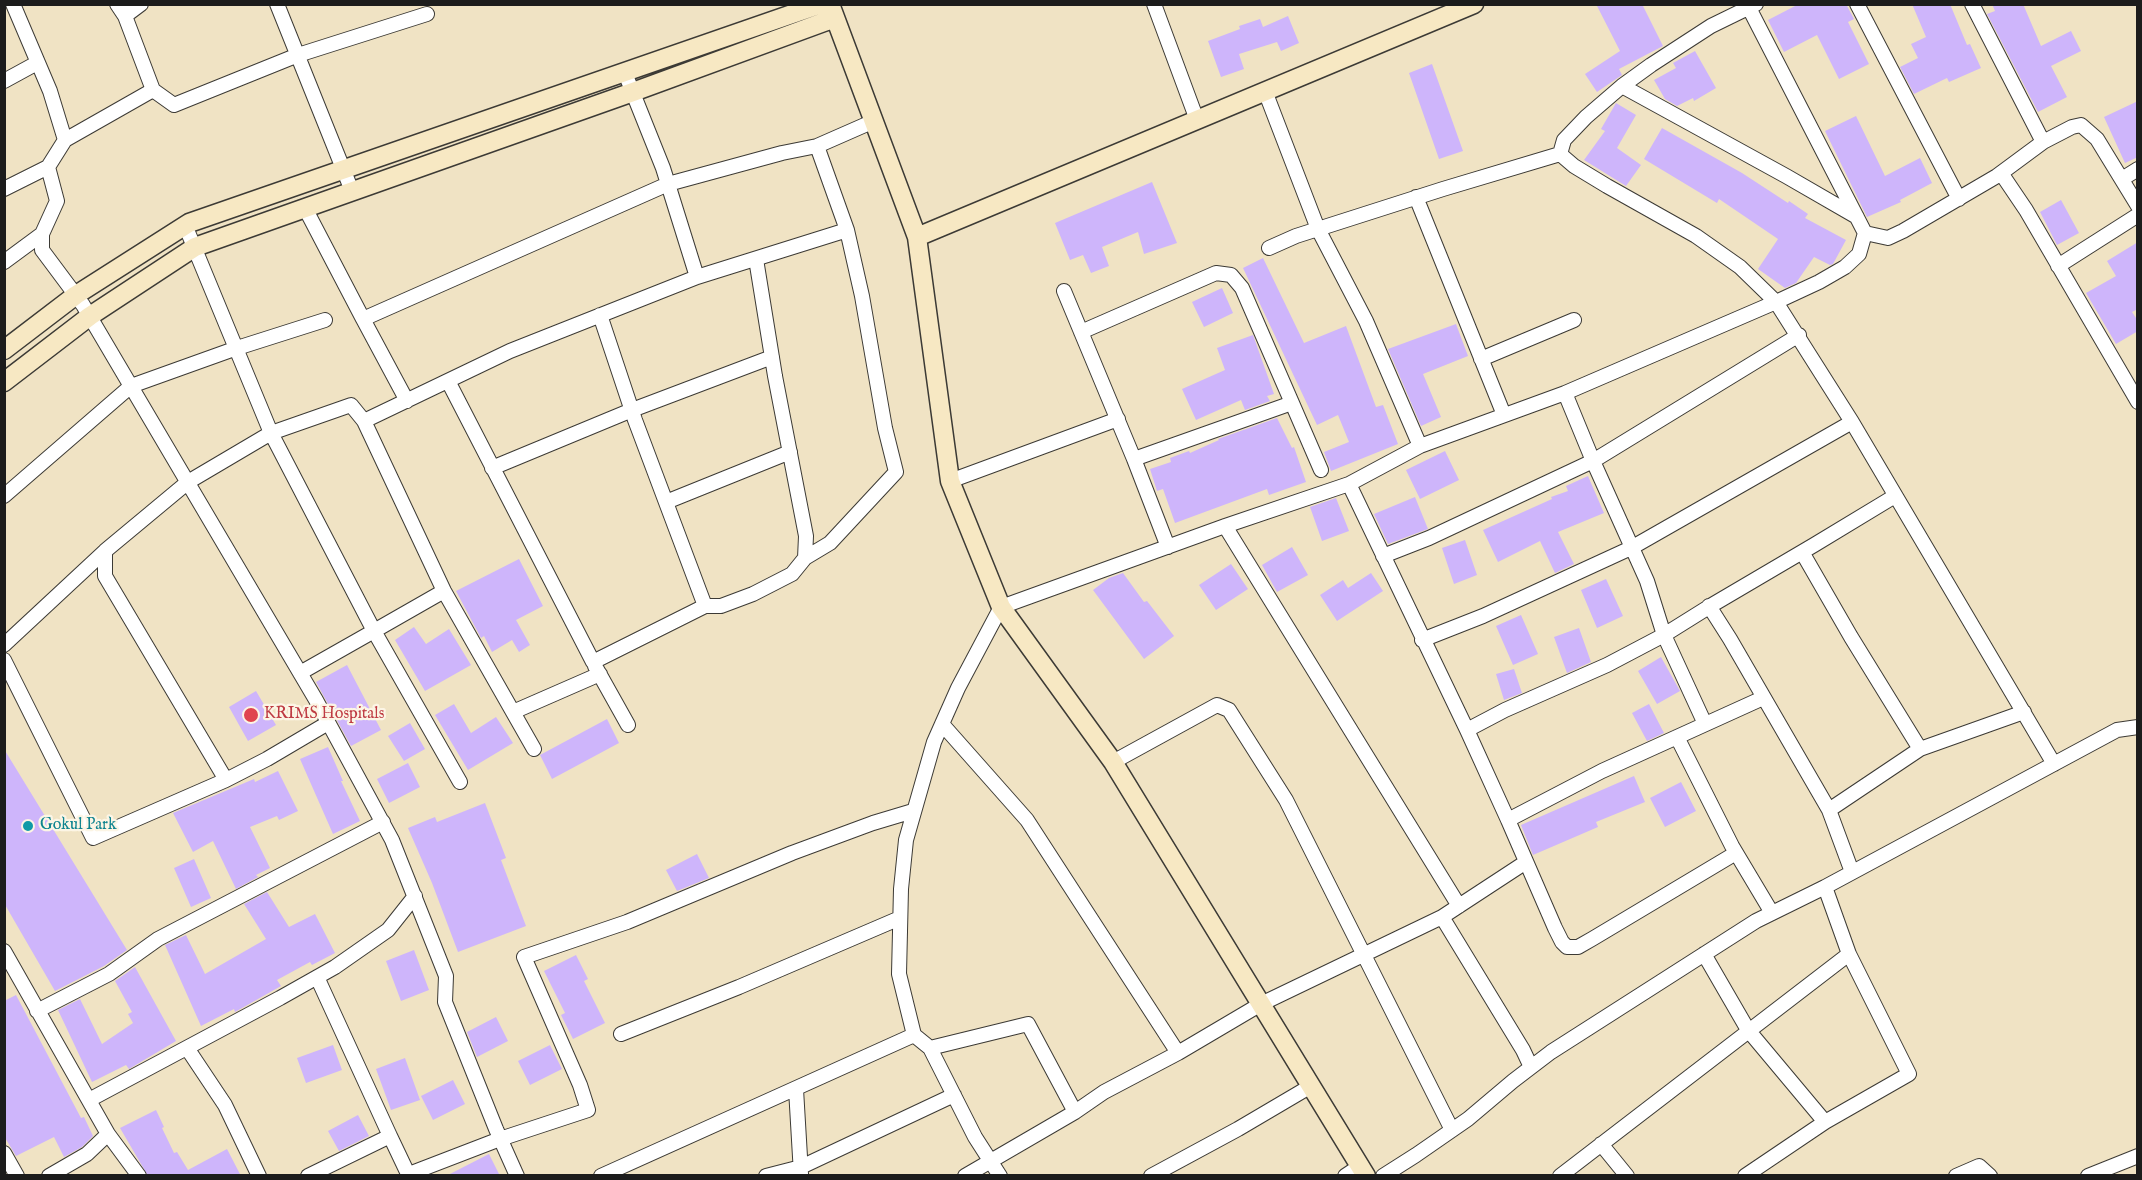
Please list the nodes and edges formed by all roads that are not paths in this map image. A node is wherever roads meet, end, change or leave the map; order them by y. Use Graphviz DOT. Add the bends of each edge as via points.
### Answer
graph roads {
  1 [pos="13,4"];
  2 [pos="141,4"];
  3 [pos="277,4"];
  4 [pos="821,4"];
  5 [pos="1474,4"];
  6 [pos="1857,4"];
  7 [pos="1972,4"];
  8 [pos="1159,6"];
  9 [pos="1750,6"];
  10 [pos="121,10"];
  11 [pos="833,11"];
  12 [pos="427,14"];
  13 [pos="298,55"];
  14 [pos="38,63"];
  15 [pos="625,73"];
  16 [pos="4,81"];
  17 [pos="1622,86"];
  18 [pos="153,90"];
  19 [pos="633,92"];
  20 [pos="1265,92"];
  21 [pos="1197,120"];
  22 [pos="874,121"];
  23 [pos="65,140"];
  24 [pos="2043,142"];
  25 [pos="817,146"];
  26 [pos="1560,154"];
  27 [pos="48,167"];
  28 [pos="345,170"];
  29 [pos="2138,170"];
  30 [pos="2001,173"];
  31 [pos="2122,179"];
  32 [pos="668,184"];
  33 [pos="4,189"];
  34 [pos="352,191"];
  35 [pos="1416,197"];
  36 [pos="1959,199"];
  37 [pos="2138,206"];
  38 [pos="305,208"];
  39 [pos="2138,215"];
  40 [pos="1857,217"];
  41 [pos="185,225"];
  42 [pos="1318,229"];
  43 [pos="847,230"];
  44 [pos="1865,233"];
  45 [pos="42,234"];
  46 [pos="917,237"];
  47 [pos="195,247"];
  48 [pos="1269,248"];
  49 [pos="756,259"];
  50 [pos="4,262"];
  51 [pos="2058,266"];
  52 [pos="697,277"];
  53 [pos="1064,291"];
  54 [pos="76,295"];
  55 [pos="1776,302"];
  56 [pos="600,315"];
  57 [pos="90,316"];
  58 [pos="363,319"];
  59 [pos="325,320"];
  60 [pos="1574,320"];
  61 [pos="1082,332"];
  62 [pos="1799,335"];
  63 [pos="237,348"];
  64 [pos="4,350"];
  65 [pos="772,357"];
  66 [pos="1481,359"];
  67 [pos="448,381"];
  68 [pos="4,382"];
  69 [pos="131,386"];
  70 [pos="1565,393"];
  71 [pos="407,401"];
  72 [pos="1292,402"];
  73 [pos="2138,402"];
  74 [pos="632,410"];
  75 [pos="1504,415"];
  76 [pos="1118,419"];
  77 [pos="364,421"];
  78 [pos="1852,422"];
  79 [pos="271,433"];
  80 [pos="1420,446"];
  81 [pos="790,452"];
  82 [pos="1134,459"];
  83 [pos="1593,461"];
  84 [pos="492,468"];
  85 [pos="1322,470"];
  86 [pos="950,481"];
  87 [pos="188,482"];
  88 [pos="1348,484"];
  89 [pos="4,496"];
  90 [pos="1895,496"];
  91 [pos="666,502"];
  92 [pos="1225,526"];
  93 [pos="1168,547"];
  94 [pos="1631,548"];
  95 [pos="105,550"];
  96 [pos="1802,552"];
  97 [pos="1383,556"];
  98 [pos="805,558"];
  99 [pos="444,591"];
  100 [pos="705,606"];
  101 [pos="1709,606"];
  102 [pos="1002,608"];
  103 [pos="374,631"];
  104 [pos="1664,635"];
  105 [pos="1422,640"];
  106 [pos="4,645"];
  107 [pos="4,660"];
  108 [pos="596,668"];
  109 [pos="300,674"];
  110 [pos="1762,698"];
  111 [pos="513,712"];
  112 [pos="2024,712"];
  113 [pos="328,723"];
  114 [pos="942,724"];
  115 [pos="1705,724"];
  116 [pos="628,726"];
  117 [pos="2138,727"];
  118 [pos="1467,730"];
  119 [pos="1677,737"];
  120 [pos="534,749"];
  121 [pos="1920,749"];
  122 [pos="1113,762"];
  123 [pos="2054,764"];
  124 [pos="226,780"];
  125 [pos="460,782"];
  126 [pos="1829,810"];
  127 [pos="913,811"];
  128 [pos="1508,820"];
  129 [pos="383,822"];
  130 [pos="1736,853"];
  131 [pos="1526,862"];
  132 [pos="1852,872"];
  133 [pos="1825,887"];
  134 [pos="415,896"];
  135 [pos="1459,906"];
  136 [pos="1772,913"];
  137 [pos="1442,917"];
  138 [pos="900,918"];
  139 [pos="4,951"];
  140 [pos="1704,954"];
  141 [pos="1849,954"];
  142 [pos="1364,955"];
  143 [pos="317,977"];
  144 [pos="1261,1004"];
  145 [pos="37,1011"];
  146 [pos="1748,1030"];
  147 [pos="621,1034"];
  148 [pos="914,1035"];
  149 [pos="187,1048"];
  150 [pos="930,1048"];
  151 [pos="1178,1053"];
  152 [pos="1531,1067"];
  153 [pos="1311,1086"];
  154 [pos="796,1089"];
  155 [pos="954,1095"];
  156 [pos="89,1100"];
  157 [pos="1075,1112"];
  158 [pos="1825,1122"];
  159 [pos="1452,1130"];
  160 [pos="108,1134"];
  161 [pos="390,1136"];
  162 [pos="500,1139"];
  163 [pos="1602,1144"];
  164 [pos="4,1153"];
  165 [pos="2138,1156"];
  166 [pos="991,1159"];
  167 [pos="801,1171"];
  168 [pos="1357,1172"];
  169 [pos="409,1175"];
  170 [pos="17,1176"];
  171 [pos="49,1176"];
  172 [pos="139,1176"];
  173 [pos="259,1176"];
  174 [pos="308,1176"];
  175 [pos="517,1176"];
  176 [pos="601,1176"];
  177 [pos="766,1176"];
  178 [pos="965,1176"];
  179 [pos="1000,1176"];
  180 [pos="1151,1176"];
  181 [pos="1383,1176"];
  182 [pos="1560,1176"];
  183 [pos="1627,1176"];
  184 [pos="1745,1176"];
  185 [pos="1956,1176"];
  186 [pos="1990,1176"];
  187 [pos="2088,1176"];
  1 -- 14 [label="street"];
  2 -- 10 [label="street"];
  3 -- 13 [label="street"];
  4 -- 15 [label="street"];
  5 -- 20 [label="street"];
  6 -- 36 [label="street"];
  7 -- 24 [label="street"];
  8 -- 21 [label="street"];
  9 -- 17 [label="street" via="1711,26"];
  9 -- 40 [label="street"];
  10 -- 18 [label="street"];
  11 -- 19 [label="street"];
  11 -- 22 [label="street"];
  12 -- 13 [label="street"];
  13 -- 18 [label="street" via="174,105"];
  13 -- 28 [label="street"];
  14 -- 16 [label="street"];
  14 -- 23 [label="street"];
  15 -- 19 [label="street"];
  15 -- 28 [label="street"];
  17 -- 26 [label="street" via="1564,140"];
  17 -- 40 [label="street"];
  18 -- 23 [label="street"];
  19 -- 32 [label="street"];
  19 -- 34 [label="street"];
  20 -- 21 [label="street"];
  20 -- 42 [label="street"];
  21 -- 46 [label="street"];
  22 -- 25 [label="street"];
  22 -- 46 [label="street"];
  23 -- 27 [label="street"];
  24 -- 30 [label="street"];
  24 -- 31 [label="street" via="2081,125 2097,139"];
  25 -- 32 [label="street"];
  25 -- 43 [label="street"];
  26 -- 35 [label="street"];
  26 -- 55 [label="street" via="1705,242 1740,267"];
  27 -- 33 [label="street"];
  27 -- 45 [label="street" via="57,201"];
  28 -- 34 [label="street"];
  28 -- 41 [label="street"];
  29 -- 31 [label="street"];
  30 -- 36 [label="street"];
  30 -- 51 [label="street"];
  31 -- 37 [label="street"];
  32 -- 52 [label="street"];
  32 -- 58 [label="street"];
  34 -- 38 [label="street"];
  35 -- 42 [label="street"];
  35 -- 66 [label="street"];
  36 -- 44 [label="street" via="1888,238"];
  38 -- 47 [label="street"];
  38 -- 58 [label="street"];
  39 -- 51 [label="street"];
  40 -- 44 [label="street"];
  41 -- 47 [label="street"];
  41 -- 54 [label="street"];
  42 -- 48 [label="street"];
  42 -- 80 [label="street" via="1366,321"];
  43 -- 49 [label="street"];
  43 -- 98 [label="street" via="896,472 830,543"];
  44 -- 55 [label="street" via="1859,254 1845,267"];
  45 -- 50 [label="street"];
  45 -- 54 [label="street" via="42,250"];
  46 -- 86 [label="street"];
  47 -- 57 [label="street"];
  47 -- 63 [label="street"];
  49 -- 52 [label="street"];
  49 -- 65 [label="street"];
  51 -- 73 [label="street"];
  52 -- 56 [label="street"];
  53 -- 61 [label="street"];
  54 -- 57 [label="street"];
  54 -- 64 [label="street"];
  55 -- 62 [label="street"];
  55 -- 70 [label="street"];
  56 -- 67 [label="street"];
  56 -- 74 [label="street"];
  57 -- 68 [label="street"];
  57 -- 69 [label="street"];
  58 -- 71 [label="street"];
  59 -- 63 [label="street"];
  60 -- 66 [label="street"];
  61 -- 72 [label="street" via="1216,273 1232,275 1242,288"];
  61 -- 76 [label="street"];
  62 -- 78 [label="street"];
  62 -- 83 [label="street"];
  63 -- 69 [label="street"];
  63 -- 79 [label="street"];
  65 -- 74 [label="street"];
  65 -- 81 [label="street"];
  66 -- 75 [label="street"];
  67 -- 71 [label="street"];
  67 -- 84 [label="street"];
  69 -- 87 [label="street"];
  69 -- 89 [label="street"];
  70 -- 75 [label="street"];
  70 -- 83 [label="street"];
  71 -- 77 [label="street"];
  72 -- 82 [label="street"];
  72 -- 85 [label="street"];
  74 -- 84 [label="street"];
  74 -- 91 [label="street"];
  75 -- 80 [label="street"];
  76 -- 82 [label="street"];
  76 -- 86 [label="street"];
  77 -- 79 [label="street" via="351,405"];
  77 -- 99 [label="street"];
  78 -- 90 [label="street"];
  78 -- 94 [label="street"];
  79 -- 87 [label="street"];
  79 -- 103 [label="street"];
  80 -- 88 [label="street"];
  81 -- 91 [label="street"];
  81 -- 98 [label="street" via="806,536"];
  82 -- 93 [label="street"];
  83 -- 94 [label="street"];
  83 -- 97 [label="street"];
  84 -- 108 [label="street"];
  86 -- 102 [label="street"];
  87 -- 95 [label="street"];
  87 -- 109 [label="street"];
  88 -- 92 [label="street"];
  88 -- 97 [label="street"];
  90 -- 96 [label="street"];
  90 -- 112 [label="street"];
  91 -- 100 [label="street"];
  92 -- 93 [label="street"];
  92 -- 135 [label="street"];
  93 -- 102 [label="street"];
  94 -- 104 [label="street" via="1647,581"];
  94 -- 105 [label="street"];
  95 -- 106 [label="street"];
  95 -- 124 [label="street" via="105,576"];
  96 -- 101 [label="street"];
  96 -- 121 [label="street"];
  97 -- 105 [label="street"];
  98 -- 100 [label="street" via="792,574 753,594 721,606"];
  99 -- 103 [label="street"];
  99 -- 111 [label="street"];
  100 -- 108 [label="street"];
  101 -- 104 [label="street"];
  101 -- 110 [label="street"];
  102 -- 114 [label="street"];
  102 -- 122 [label="street"];
  103 -- 109 [label="street"];
  103 -- 125 [label="street"];
  104 -- 115 [label="street"];
  104 -- 118 [label="street"];
  105 -- 118 [label="street"];
  107 -- 124 [label="street" via="93,838"];
  108 -- 111 [label="street"];
  108 -- 116 [label="street"];
  109 -- 113 [label="street"];
  110 -- 115 [label="street"];
  110 -- 126 [label="street"];
  111 -- 120 [label="street"];
  112 -- 121 [label="street"];
  112 -- 123 [label="street"];
  113 -- 124 [label="street"];
  113 -- 129 [label="street"];
  114 -- 127 [label="street"];
  114 -- 151 [label="street" via="1027,820"];
  115 -- 119 [label="street"];
  117 -- 123 [label="street" via="2117,730"];
  118 -- 128 [label="street"];
  119 -- 128 [label="street"];
  119 -- 130 [label="street"];
  121 -- 126 [label="street"];
  122 -- 142 [label="street" via="1217,705 1229,710 1287,800"];
  122 -- 144 [label="street"];
  123 -- 132 [label="street"];
  126 -- 132 [label="street"];
  127 -- 138 [label="street" via="906,840"];
  127 -- 162 [label="street" via="792,853 627,922 524,957 588,1110"];
  128 -- 131 [label="street"];
  129 -- 134 [label="street"];
  129 -- 145 [label="street" via="158,939 109,974"];
  130 -- 131 [label="street" via="1578,947 1562,942"];
  130 -- 136 [label="street"];
  131 -- 135 [label="street"];
  132 -- 133 [label="street"];
  133 -- 136 [label="street"];
  133 -- 141 [label="street"];
  134 -- 143 [label="street" via="388,930"];
  134 -- 162 [label="street" via="446,976 445,1002"];
  135 -- 137 [label="street"];
  136 -- 140 [label="street"];
  137 -- 142 [label="street"];
  137 -- 152 [label="street"];
  138 -- 147 [label="street"];
  138 -- 148 [label="street" via="899,974"];
  139 -- 145 [label="street"];
  140 -- 146 [label="street"];
  140 -- 152 [label="street"];
  141 -- 146 [label="street"];
  141 -- 158 [label="street" via="1909,1074"];
  142 -- 144 [label="street"];
  142 -- 159 [label="street"];
  143 -- 149 [label="street"];
  143 -- 161 [label="street"];
  144 -- 151 [label="street"];
  144 -- 153 [label="street"];
  145 -- 156 [label="street"];
  146 -- 158 [label="street"];
  146 -- 163 [label="street"];
  148 -- 150 [label="street"];
  148 -- 154 [label="street"];
  149 -- 156 [label="street"];
  149 -- 173 [label="street" via="225,1105"];
  150 -- 155 [label="street"];
  150 -- 157 [label="street" via="1028,1024"];
  151 -- 157 [label="street"];
  152 -- 159 [label="street"];
  153 -- 168 [label="street"];
  153 -- 180 [label="street"];
  154 -- 167 [label="street"];
  154 -- 176 [label="street"];
  155 -- 166 [label="street"];
  155 -- 167 [label="street"];
  156 -- 160 [label="street"];
  157 -- 166 [label="street"];
  158 -- 184 [label="street"];
  159 -- 181 [label="street"];
  160 -- 171 [label="street" via="87,1154"];
  160 -- 172 [label="street"];
  161 -- 169 [label="street"];
  161 -- 174 [label="street"];
  162 -- 169 [label="street"];
  162 -- 175 [label="street"];
  163 -- 182 [label="street"];
  163 -- 183 [label="street"];
  164 -- 170 [label="street"];
  165 -- 187 [label="street"];
  166 -- 178 [label="street"];
  166 -- 179 [label="street"];
  167 -- 177 [label="street"];
  185 -- 186 [label="street" via="1979,1166"];
}
